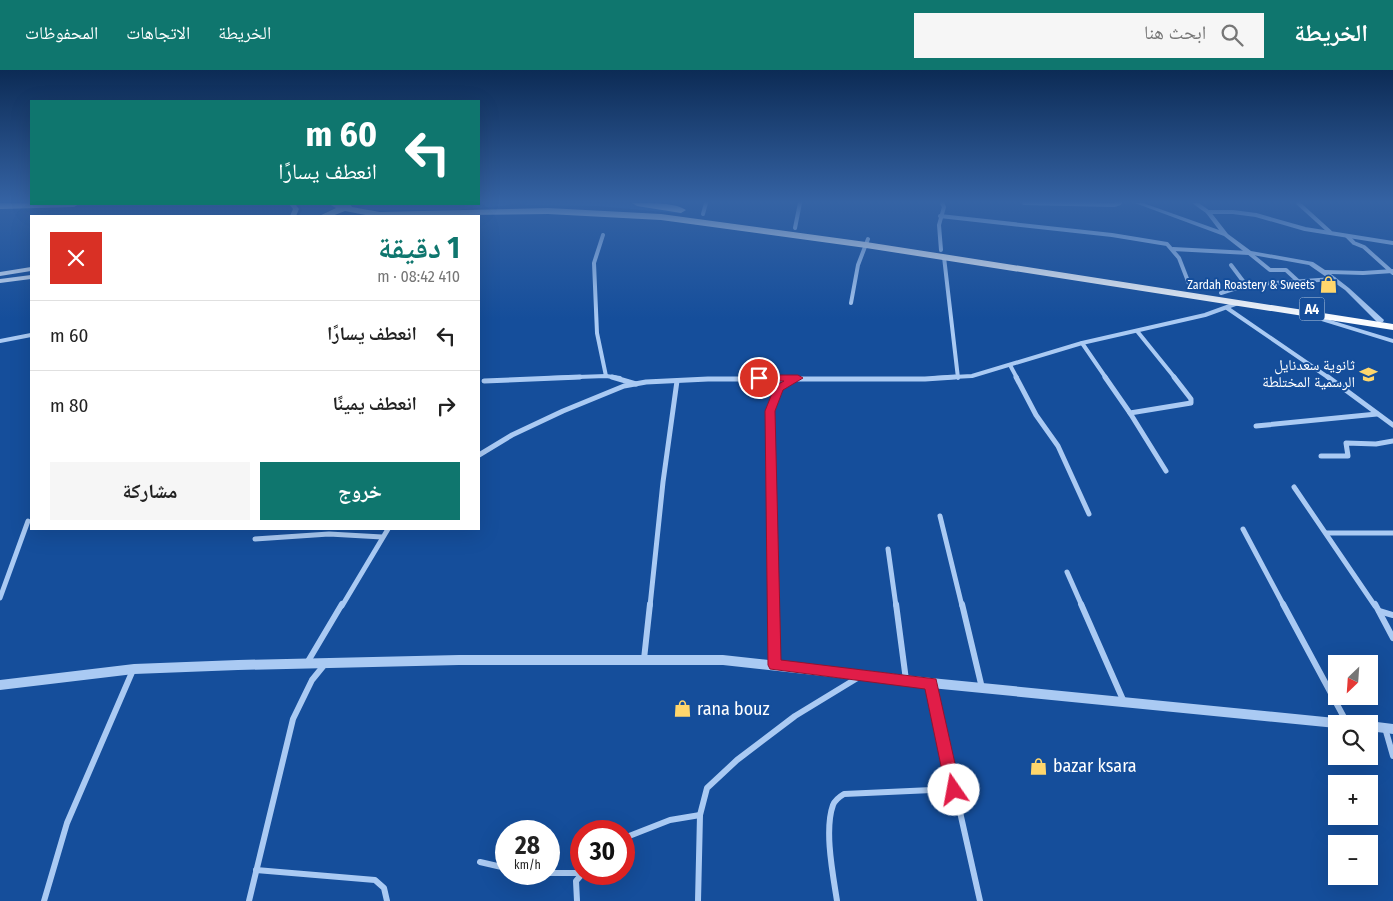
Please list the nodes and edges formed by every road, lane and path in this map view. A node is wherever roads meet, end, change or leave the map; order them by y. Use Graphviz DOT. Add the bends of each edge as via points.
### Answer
graph roads {
  1 [pos="601,242"];
  2 [pos="867,242"];
  3 [pos="942,242"];
  4 [pos="1153,242"];
  5 [pos="1235,242"];
  6 [pos="1353,242"];
  7 [pos="1173,249"];
  8 [pos="1249,253"];
  9 [pos="943,254"];
  10 [pos="1231,266"];
  11 [pos="30,269"];
  12 [pos="1326,272"];
  13 [pos="1392,272"];
  14 [pos="0,274"];
  15 [pos="30,277"];
  16 [pos="1334,279"];
  17 [pos="0,282"];
  18 [pos="1299,282"];
  19 [pos="1246,285"];
  20 [pos="1192,289"];
  21 [pos="1230,297"];
  22 [pos="851,303"];
  23 [pos="1227,308"];
  24 [pos="1299,312"];
  25 [pos="1380,320"];
  26 [pos="1393,322"];
  27 [pos="1393,327"];
  28 [pos="1137,331"];
  29 [pos="30,335"];
  30 [pos="0,341"];
  31 [pos="1393,341"];
  32 [pos="1082,343"];
  33 [pos="1010,365"];
  34 [pos="606,376"];
  35 [pos="798,378"];
  36 [pos="958,378"];
  37 [pos="484,381"];
  38 [pos="676,381"];
  39 [pos="637,384"];
  40 [pos="1130,413"];
  41 [pos="1378,414"];
  42 [pos="1393,425"];
  43 [pos="1256,426"];
  44 [pos="1393,441"];
  45 [pos="480,453"];
  46 [pos="1321,456"];
  47 [pos="1166,471"];
  48 [pos="1294,487"];
  49 [pos="1089,514"];
  50 [pos="940,516"];
  51 [pos="28,521"];
  52 [pos="1243,529"];
  53 [pos="387,530"];
  54 [pos="1326,533"];
  55 [pos="1393,533"];
  56 [pos="382,537"];
  57 [pos="255,539"];
  58 [pos="888,549"];
  59 [pos="1067,572"];
  60 [pos="0,598"];
  61 [pos="1379,611"];
  62 [pos="1393,615"];
  63 [pos="1393,638"];
  64 [pos="644,659"];
  65 [pos="307,664"];
  66 [pos="326,664"];
  67 [pos="775,665"];
  68 [pos="134,670"];
  69 [pos="862,676"];
  70 [pos="906,680"];
  71 [pos="931,683"];
  72 [pos="0,685"];
  73 [pos="982,688"];
  74 [pos="1124,702"];
  75 [pos="1341,715"];
  76 [pos="1328,722"];
  77 [pos="1389,728"];
  78 [pos="1393,756"];
  79 [pos="954,790"];
  80 [pos="700,815"];
  81 [pos="635,834"];
  82 [pos="480,862"];
  83 [pos="495,865"];
  84 [pos="256,870"];
  85 [pos="576,885"];
  86 [pos="44,901"];
  87 [pos="249,901"];
  88 [pos="387,901"];
  89 [pos="577,901"];
  90 [pos="698,901"];
  91 [pos="837,901"];
  92 [pos="980,901"];
  1 -- 34 [label="street" via="594,263 594,280 597,334"];
  2 -- 9 [label="highway, A4"];
  2 -- 22 [label="street" via="858,265"];
  3 -- 9 [label="street"];
  4 -- 7 [label="street" via="1167,244"];
  5 -- 8 [label="street"];
  6 -- 13 [label="street" via="1364,247"];
  7 -- 8 [label="street"];
  7 -- 20 [label="street"];
  8 -- 12 [label="street" via="1308,262"];
  8 -- 18 [label="street" via="1270,270 1286,270"];
  9 -- 20 [label="highway, A4"];
  9 -- 21 [label="highway, A4"];
  9 -- 36 [label="street"];
  10 -- 19 [label="street"];
  11 -- 14 [label="main road"];
  12 -- 13 [label="street"];
  12 -- 16 [label="street"];
  15 -- 17 [label="main road"];
  16 -- 18 [label="street"];
  16 -- 25 [label="street"];
  18 -- 19 [label="street"];
  19 -- 21 [label="street"];
  20 -- 21 [label="highway, A4"];
  21 -- 23 [label="street"];
  21 -- 24 [label="highway, A4"];
  21 -- 25 [label="highway, A4"];
  23 -- 28 [label="street"];
  23 -- 41 [label="street"];
  24 -- 27 [label="highway, A4"];
  24 -- 31 [label="street"];
  25 -- 26 [label="highway, A4"];
  28 -- 32 [label="street"];
  28 -- 40 [label="street" via="1192,401 1187,405"];
  29 -- 30 [label="street"];
  32 -- 33 [label="street"];
  32 -- 40 [label="street"];
  33 -- 36 [label="street"];
  33 -- 49 [label="street" via="1036,415 1058,446"];
  34 -- 37 [label="street"];
  34 -- 39 [label="street"];
  35 -- 36 [label="street"];
  35 -- 38 [label="street"];
  35 -- 67 [label="street" via="778,388 770,411"];
  38 -- 39 [label="street"];
  38 -- 64 [label="street"];
  39 -- 45 [label="street" via="624,386 563,411"];
  40 -- 47 [label="street"];
  41 -- 42 [label="street"];
  41 -- 43 [label="street"];
  44 -- 46 [label="street" via="1346,443 1348,456"];
  48 -- 54 [label="street"];
  50 -- 73 [label="street"];
  51 -- 60 [label="street"];
  52 -- 75 [label="street"];
  53 -- 56 [label="street"];
  54 -- 55 [label="street"];
  54 -- 61 [label="street"];
  56 -- 57 [label="street" via="329,534"];
  56 -- 65 [label="street"];
  58 -- 70 [label="street"];
  59 -- 74 [label="street"];
  61 -- 62 [label="street"];
  61 -- 63 [label="street"];
  64 -- 66 [label="street"];
  64 -- 67 [label="street" via="723,660"];
  65 -- 66 [label="street"];
  65 -- 68 [label="street"];
  66 -- 84 [label="street" via="312,680 293,719"];
  67 -- 69 [label="street"];
  68 -- 72 [label="street"];
  68 -- 86 [label="street" via="67,823"];
  69 -- 70 [label="street"];
  69 -- 80 [label="street" via="795,716 715,778 708,788"];
  70 -- 71 [label="street"];
  71 -- 73 [label="street"];
  71 -- 79 [label="street"];
  73 -- 74 [label="street"];
  74 -- 76 [label="street"];
  77 -- 78 [label="street"];
  79 -- 91 [label="street" via="844,794 838,798 833,804 831,823"];
  79 -- 92 [label="street"];
  80 -- 81 [label="street" via="670,820"];
  80 -- 90 [label="street"];
  82 -- 83 [label="street"];
  84 -- 87 [label="street"];
  84 -- 88 [label="street" via="375,880 384,888"];
  85 -- 89 [label="street"];
}
